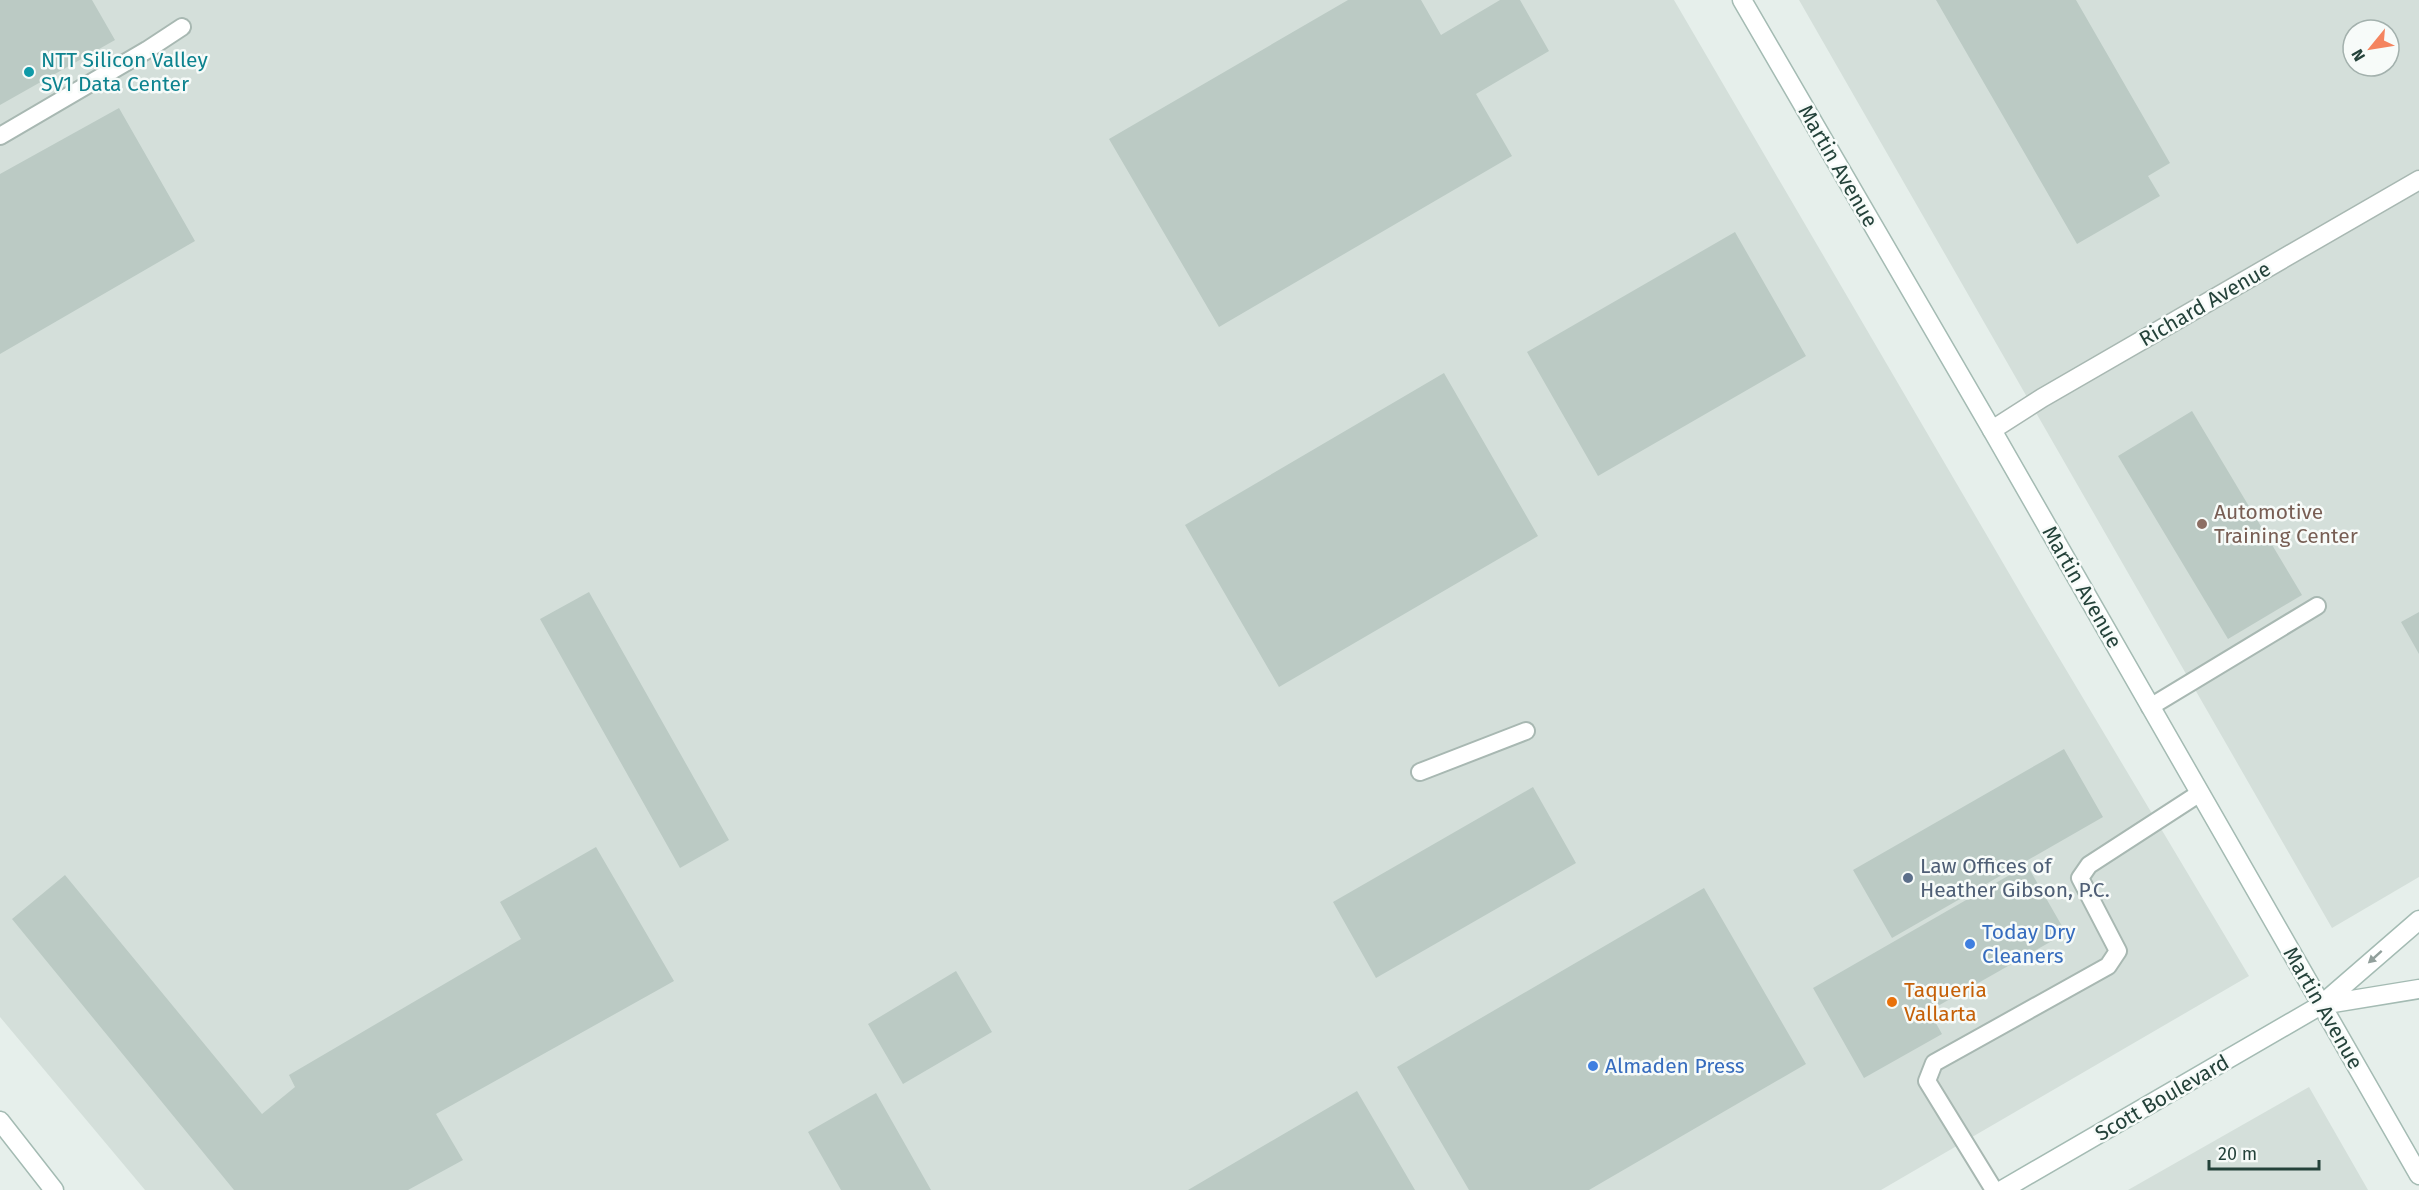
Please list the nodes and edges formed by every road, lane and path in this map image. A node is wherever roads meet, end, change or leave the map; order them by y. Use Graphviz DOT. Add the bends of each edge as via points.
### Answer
graph roads {
  1 [pos="1742,0"];
  2 [pos="182,27"];
  3 [pos="0,136"];
  4 [pos="2419,180"];
  5 [pos="1992,430"];
  6 [pos="2317,606"];
  7 [pos="2150,707"];
  8 [pos="1526,731"];
  9 [pos="1420,772"];
  10 [pos="2200,793"];
  11 [pos="2419,920"];
  12 [pos="2419,989"];
  13 [pos="2321,1005"];
  14 [pos="0,1121"];
  15 [pos="2419,1175"];
  16 [pos="54,1190"];
  17 [pos="1994,1190"];
  18 [pos="2002,1190"];
  1 -- 5 [label="street, Martin Avenue"];
  2 -- 3 [label="lane"];
  4 -- 5 [label="street, Richard Avenue"];
  5 -- 7 [label="street, Martin Avenue"];
  6 -- 7 [label="lane"];
  7 -- 10 [label="street, Martin Avenue"];
  8 -- 9 [label="lane"];
  10 -- 13 [label="street, Martin Avenue"];
  10 -- 17 [label="lane" via="2089,865 2080,878 2118,951 2108,966 1934,1063 1928,1081"];
  11 -- 13 [label="street, Scott Boulevard, one-way"];
  12 -- 13 [label="street, Scott Boulevard"];
  13 -- 15 [label="street, Martin Avenue"];
  13 -- 18 [label="street, Scott Boulevard"];
  14 -- 16 [label="street"];
}
